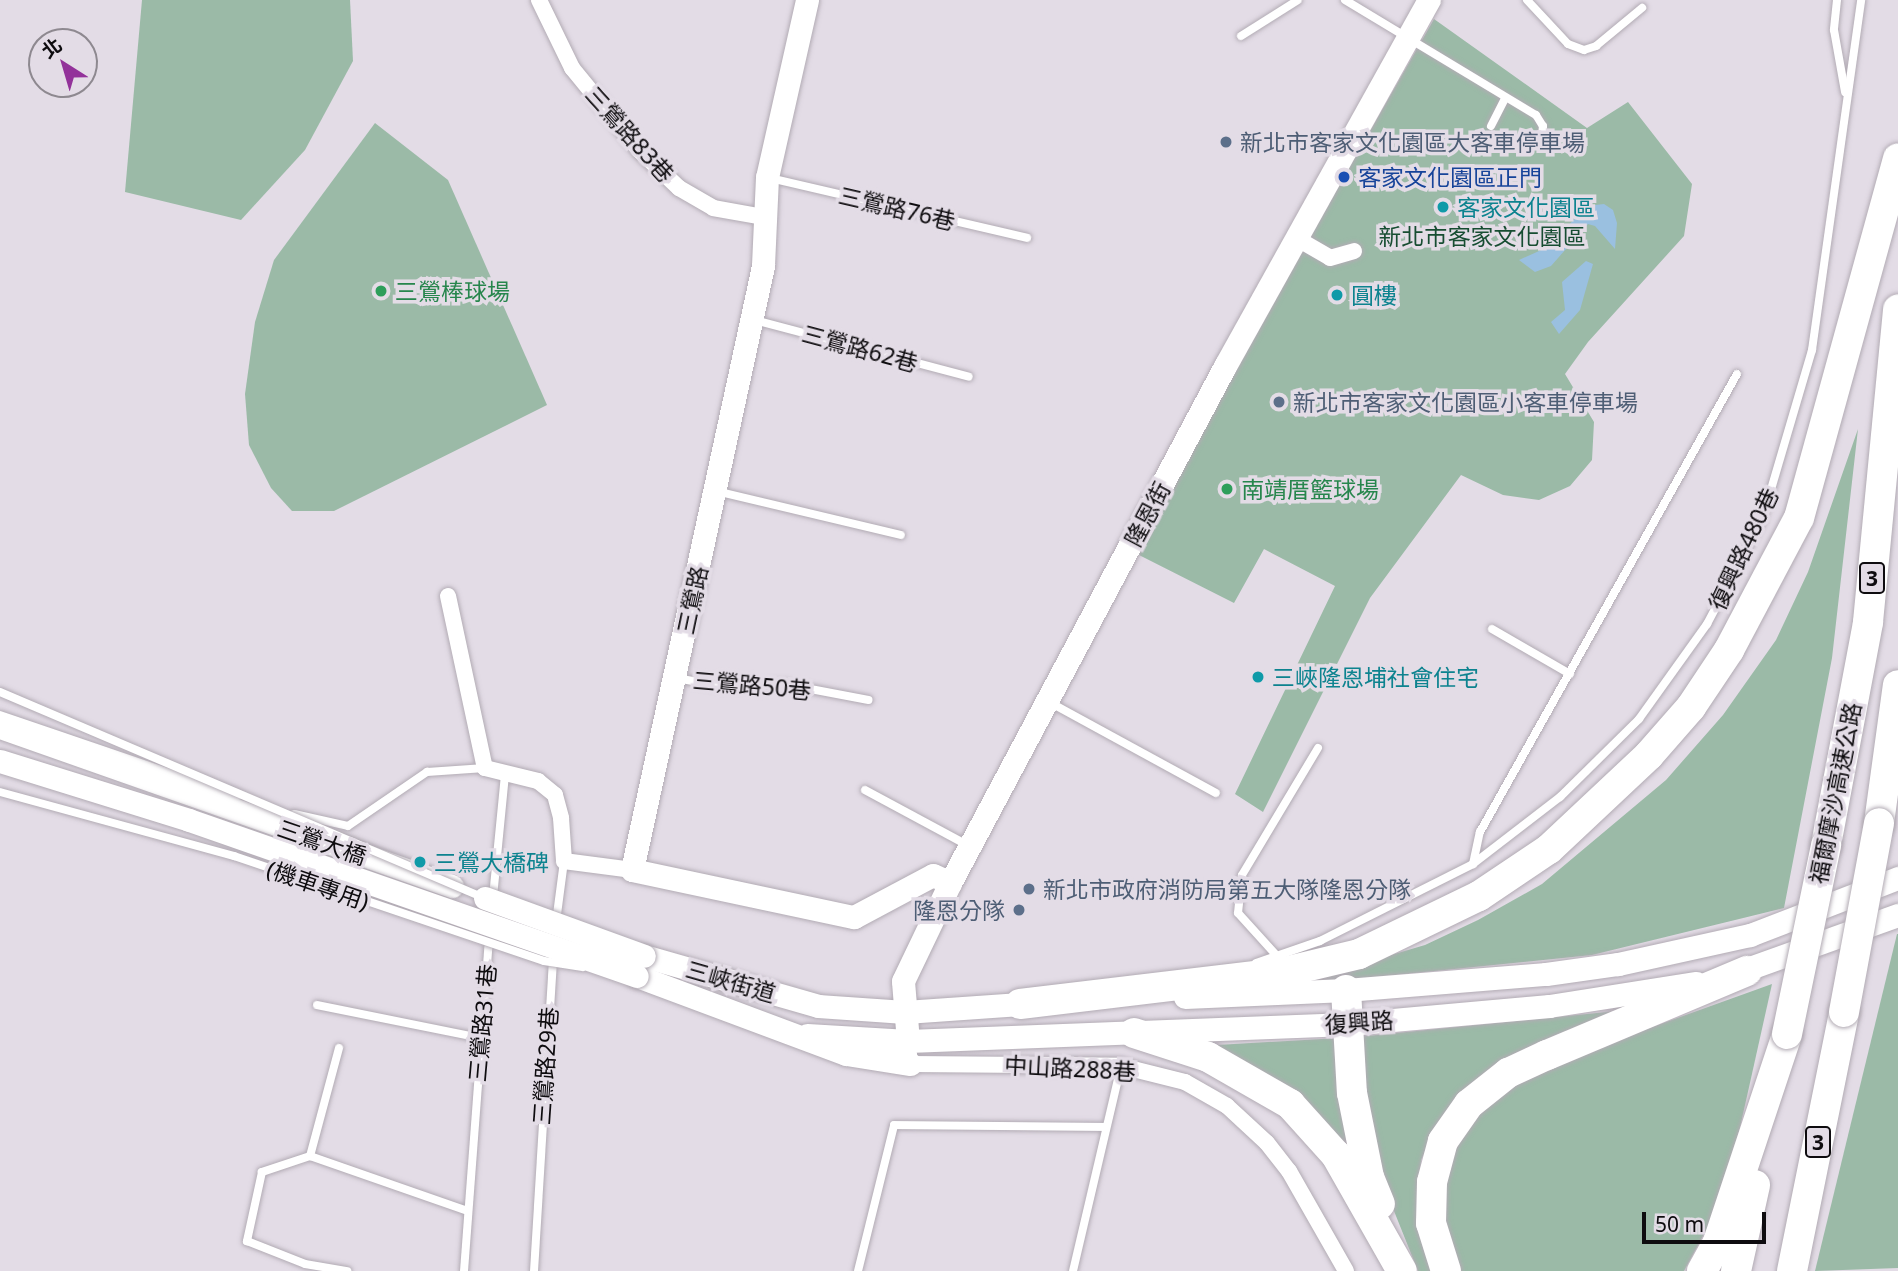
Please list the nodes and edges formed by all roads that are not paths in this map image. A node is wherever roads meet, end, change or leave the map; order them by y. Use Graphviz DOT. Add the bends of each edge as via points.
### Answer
graph roads {
  1 [pos="539,0"];
  2 [pos="807,0"];
  3 [pos="1298,0"];
  4 [pos="1345,0"];
  5 [pos="1429,0"];
  6 [pos="1527,0"];
  7 [pos="1837,0"];
  8 [pos="1861,0"];
  9 [pos="1642,8"];
  10 [pos="1241,36"];
  11 [pos="1406,38"];
  12 [pos="1505,97"];
  13 [pos="1847,102"];
  14 [pos="1491,126"];
  15 [pos="1518,145"];
  16 [pos="1898,158"];
  17 [pos="767,177"];
  18 [pos="764,216"];
  19 [pos="1027,238"];
  20 [pos="1296,238"];
  21 [pos="1354,251"];
  22 [pos="1898,309"];
  23 [pos="751,319"];
  24 [pos="1737,374"];
  25 [pos="969,377"];
  26 [pos="715,491"];
  27 [pos="901,535"];
  28 [pos="448,596"];
  29 [pos="1492,629"];
  30 [pos="1570,674"];
  31 [pos="676,678"];
  32 [pos="1898,685"];
  33 [pos="0,692"];
  34 [pos="869,700"];
  35 [pos="1047,701"];
  36 [pos="0,715"];
  37 [pos="0,727"];
  38 [pos="0,737"];
  39 [pos="1318,748"];
  40 [pos="0,751"];
  41 [pos="0,761"];
  42 [pos="92,762"];
  43 [pos="485,768"];
  44 [pos="505,775"];
  45 [pos="84,785"];
  46 [pos="865,790"];
  47 [pos="0,792"];
  48 [pos="1216,793"];
  49 [pos="970,846"];
  50 [pos="564,861"];
  51 [pos="1473,864"];
  52 [pos="632,870"];
  53 [pos="1898,878"];
  54 [pos="950,883"];
  55 [pos="485,898"];
  56 [pos="1898,915"];
  57 [pos="1277,956"];
  58 [pos="640,966"];
  59 [pos="1747,971"];
  60 [pos="1200,980"];
  61 [pos="1346,990"];
  62 [pos="1020,1004"];
  63 [pos="317,1005"];
  64 [pos="818,1006"];
  65 [pos="905,1012"];
  66 [pos="1348,1024"];
  67 [pos="1134,1033"];
  68 [pos="1787,1034"];
  69 [pos="807,1035"];
  70 [pos="480,1038"];
  71 [pos="339,1048"];
  72 [pos="909,1052"];
  73 [pos="1121,1066"];
  74 [pos="1105,1126"];
  75 [pos="310,1156"];
  76 [pos="468,1211"];
  77 [pos="304,1267"];
  78 [pos="347,1271"];
  79 [pos="464,1271"];
  80 [pos="534,1271"];
  81 [pos="858,1271"];
  82 [pos="1073,1271"];
  83 [pos="1346,1271"];
  84 [pos="1402,1271"];
  85 [pos="1410,1271"];
  86 [pos="1446,1271"];
  87 [pos="1702,1271"];
  88 [pos="1736,1271"];
  89 [pos="1792,1271"];
  1 -- 18 [label="street, 三鶯路83巷" via="572,68 640,151 680,188 713,208"];
  2 -- 17 [label="main road, 三鶯路"];
  3 -- 10 [label="lane"];
  4 -- 11 [label="lane"];
  5 -- 11 [label="main road, 隆恩街"];
  6 -- 9 [label="lane" via="1568,44 1584,50 1597,46"];
  7 -- 13 [label="lane" via="1834,30"];
  8 -- 13 [label="lane, 復興路480巷"];
  11 -- 12 [label="lane"];
  11 -- 20 [label="main road, 隆恩街"];
  12 -- 14 [label="lane"];
  12 -- 15 [label="lane" via="1543,125 1537,142"];
  13 -- 51 [label="lane, 復興路480巷" via="1812,350 1762,520 1707,624 1639,719 1560,797"];
  16 -- 60 [label="highway" via="1799,518 1730,650 1691,707 1650,755 1549,849 1479,896 1359,954 1280,973"];
  17 -- 18 [label="main road, 三鶯路"];
  17 -- 19 [label="lane, 三鶯路76巷"];
  18 -- 23 [label="main road, 三鶯路" via="763,266"];
  20 -- 21 [label="street" via="1331,258"];
  20 -- 35 [label="main road, 隆恩街"];
  22 -- 68 [label="highway, 福爾摩沙高速公路 / 3, bridge" via="1868,622"];
  23 -- 25 [label="lane, 三鶯路62巷"];
  23 -- 26 [label="main road, 三鶯路"];
  24 -- 30 [label="lane"];
  26 -- 27 [label="lane"];
  26 -- 31 [label="main road, 三鶯路"];
  28 -- 43 [label="street"];
  29 -- 30 [label="lane"];
  30 -- 51 [label="lane" via="1480,832"];
  31 -- 34 [label="lane, 三鶯路50巷" via="726,687 784,684"];
  31 -- 52 [label="main road, 三鶯路"];
  32 -- 89 [label="highway, 福爾摩沙高速公路 / 3, bridge" via="1879,823"];
  33 -- 55 [label="lane, bridge"];
  35 -- 48 [label="lane"];
  35 -- 49 [label="main road, 隆恩街"];
  36 -- 43 [label="lane" via="331,825 348,826 427,772"];
  37 -- 42 [label="main road, 三鶯大橋"];
  38 -- 42 [label="main road"];
  39 -- 57 [label="lane" via="1242,875 1238,913"];
  40 -- 45 [label="main road, bridge"];
  41 -- 45 [label="main road, 三鶯大橋, bridge"];
  42 -- 55 [label="main road, 三鶯大橋, bridge"];
  43 -- 44 [label="street"];
  44 -- 50 [label="street" via="538,782 555,795"];
  44 -- 70 [label="lane, 三鶯路31巷"];
  45 -- 58 [label="main road, 三鶯大橋, bridge"];
  46 -- 49 [label="lane"];
  47 -- 58 [label="lane, (機車專用), bridge" via="233,856 544,961"];
  49 -- 54 [label="main road, 隆恩街"];
  50 -- 52 [label="street"];
  50 -- 80 [label="lane, 三鶯路29巷" via="541,1098"];
  51 -- 57 [label="lane, 復興路480巷" via="1320,941"];
  52 -- 54 [label="main road" via="854,917 933,875"];
  53 -- 61 [label="main road, 復興路" via="1787,922 1686,951 1546,974"];
  54 -- 65 [label="main road, 隆恩街" via="904,981"];
  55 -- 58 [label="main road, 三鶯大橋, bridge"];
  56 -- 59 [label="main road, 復興路"];
  57 -- 60 [label="lane, 復興路480巷"];
  58 -- 64 [label="main road, 三峽街道"];
  58 -- 69 [label="main road, 三峽街道"];
  59 -- 66 [label="main road, 復興路" via="1624,997"];
  59 -- 86 [label="highway" via="1537,1059 1508,1073 1469,1104 1444,1141 1432,1182 1431,1223"];
  60 -- 62 [label="highway"];
  61 -- 62 [label="main road, 復興路"];
  61 -- 66 [label="highway"];
  62 -- 65 [label="main road, 復興路"];
  63 -- 70 [label="lane"];
  64 -- 65 [label="main road, 復興路"];
  65 -- 72 [label="main road, 隆恩街"];
  66 -- 67 [label="main road, 復興路"];
  66 -- 85 [label="highway" via="1352,1093 1369,1177"];
  67 -- 72 [label="main road, 復興路"];
  67 -- 84 [label="highway" via="1208,1057 1290,1104 1336,1155"];
  68 -- 87 [label="highway" via="1718,1242"];
  68 -- 88 [label="highway, 福爾摩沙高速公路 / 3"];
  69 -- 72 [label="main road, 復興路"];
  70 -- 76 [label="lane, 三鶯路31巷"];
  71 -- 75 [label="lane"];
  72 -- 73 [label="street, 中山路288巷"];
  73 -- 74 [label="lane"];
  73 -- 83 [label="street, 中山路288巷" via="1185,1082 1227,1106 1289,1171"];
  74 -- 81 [label="lane" via="894,1125"];
  74 -- 82 [label="lane"];
  75 -- 76 [label="lane"];
  75 -- 77 [label="lane" via="262,1172 247,1241"];
  76 -- 79 [label="lane, 三鶯路31巷"];
  77 -- 78 [label="lane"];
}
